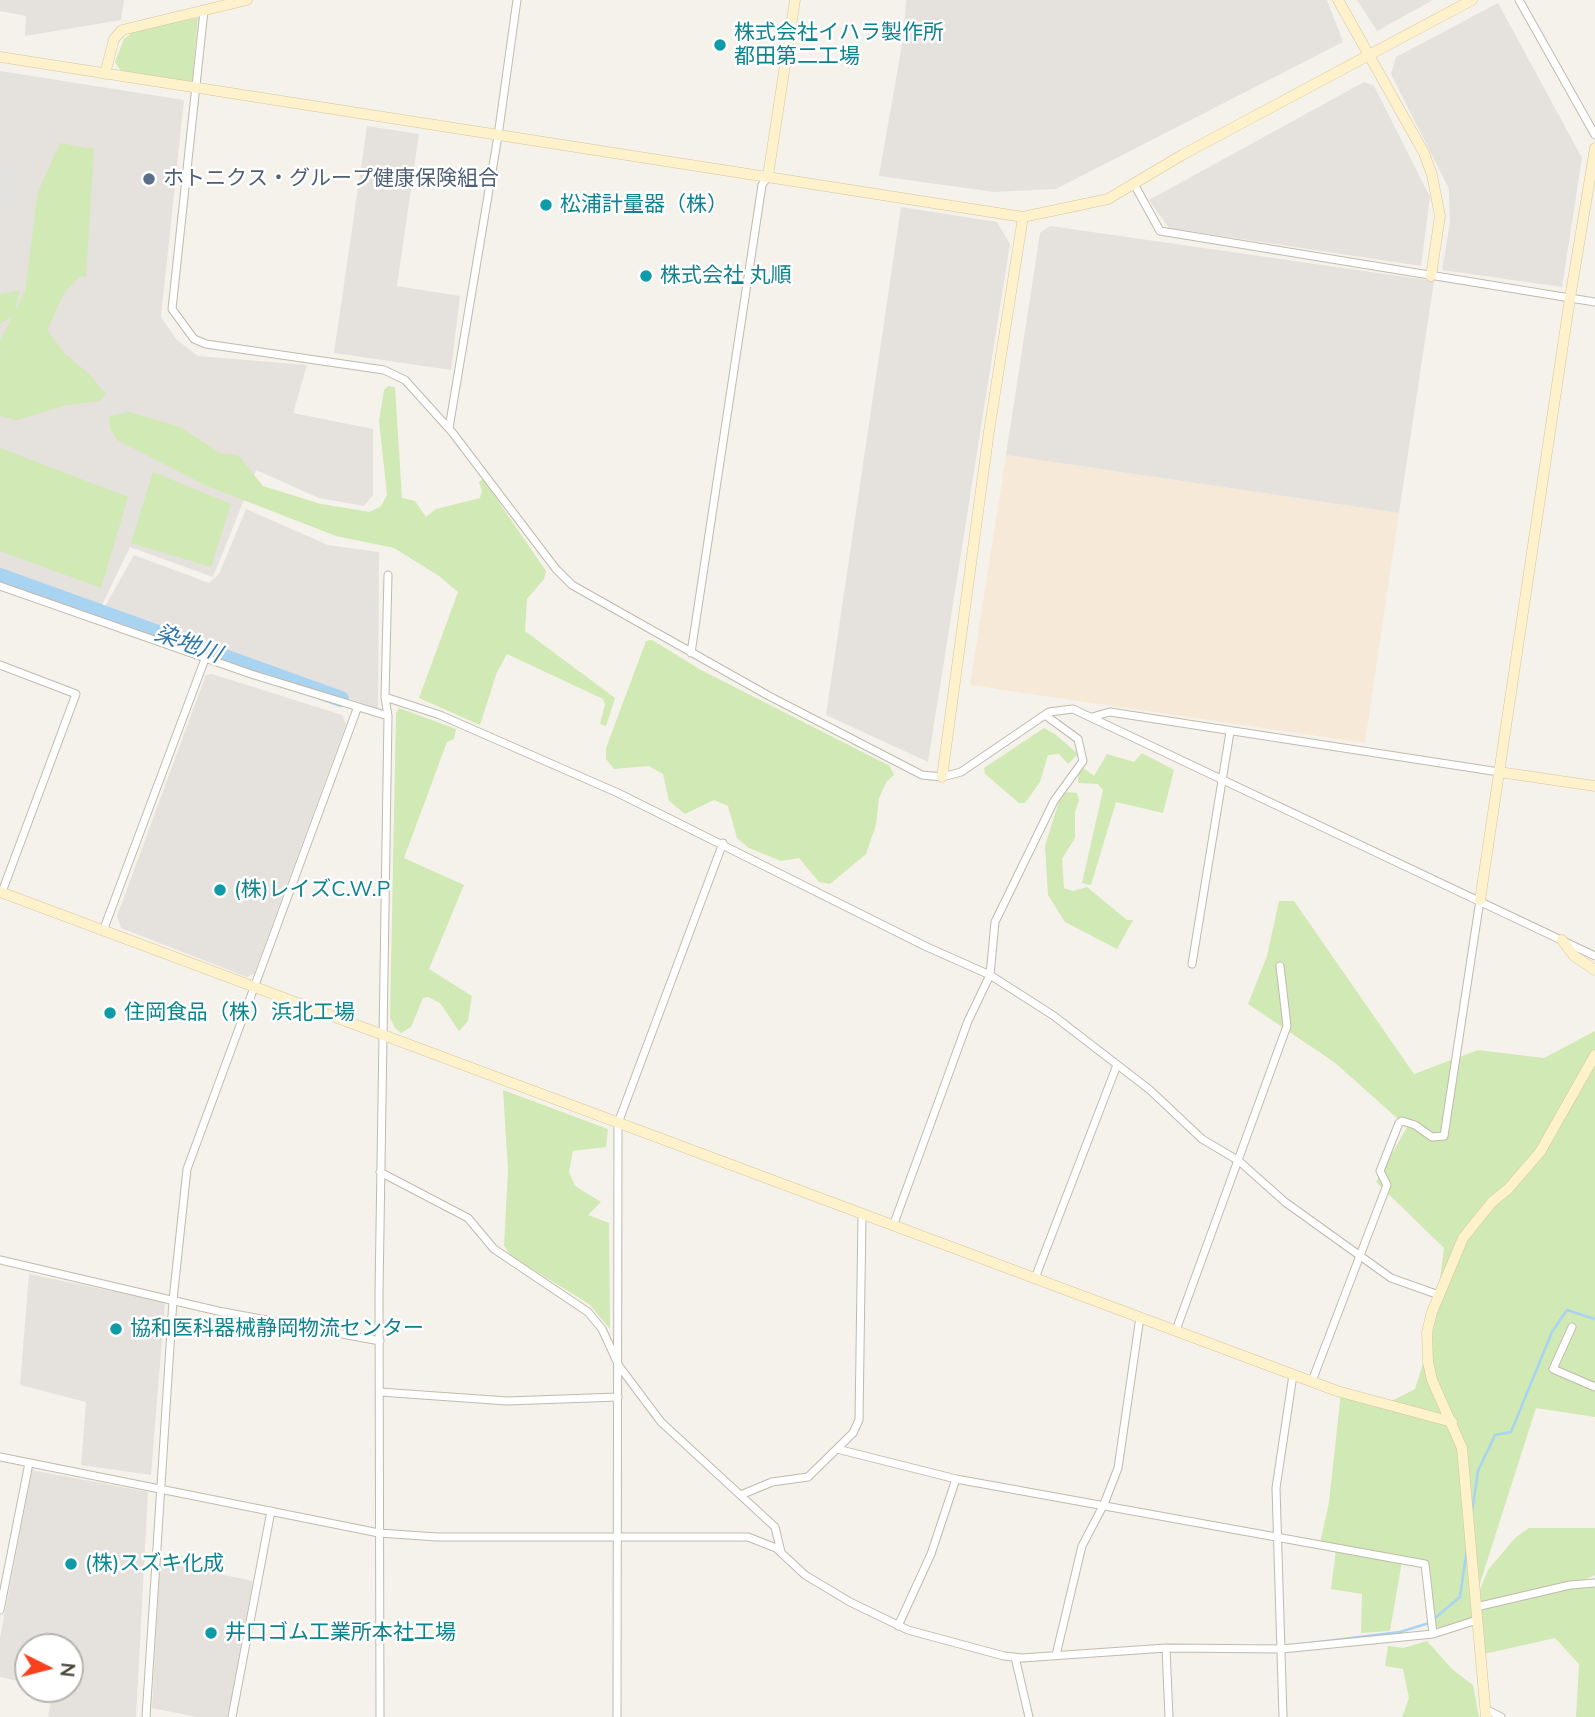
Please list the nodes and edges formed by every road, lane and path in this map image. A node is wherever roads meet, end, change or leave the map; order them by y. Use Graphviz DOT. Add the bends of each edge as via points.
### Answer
graph roads {
  1 [pos="517,0"];
  2 [pos="795,0"];
  3 [pos="1338,0"];
  4 [pos="1472,0"];
  5 [pos="1519,0"];
  6 [pos="243,1"];
  7 [pos="204,11"];
  8 [pos="1369,56"];
  9 [pos="0,57"];
  10 [pos="105,74"];
  11 [pos="197,88"];
  12 [pos="1595,135"];
  13 [pos="498,136"];
  14 [pos="1595,148"];
  15 [pos="768,176"];
  16 [pos="1134,184"];
  17 [pos="1023,217"];
  18 [pos="1431,276"];
  19 [pos="1570,298"];
  20 [pos="1595,302"];
  21 [pos="449,428"];
  22 [pos="388,575"];
  23 [pos="0,586"];
  24 [pos="691,653"];
  25 [pos="205,659"];
  26 [pos="0,665"];
  27 [pos="386,697"];
  28 [pos="357,709"];
  29 [pos="1045,715"];
  30 [pos="388,716"];
  31 [pos="1092,717"];
  32 [pos="1230,732"];
  33 [pos="1499,772"];
  34 [pos="942,777"];
  35 [pos="1224,778"];
  36 [pos="1595,786"];
  37 [pos="723,843"];
  38 [pos="1,892"];
  39 [pos="1480,900"];
  40 [pos="103,932"];
  41 [pos="1562,940"];
  42 [pos="1595,956"];
  43 [pos="1192,964"];
  44 [pos="1280,966"];
  45 [pos="1595,970"];
  46 [pos="990,975"];
  47 [pos="253,986"];
  48 [pos="382,1035"];
  49 [pos="1595,1055"];
  50 [pos="1117,1065"];
  51 [pos="618,1123"];
  52 [pos="1239,1161"];
  53 [pos="380,1172"];
  54 [pos="862,1215"];
  55 [pos="892,1226"];
  56 [pos="1360,1255"];
  57 [pos="0,1260"];
  58 [pos="1035,1278"];
  59 [pos="1439,1295"];
  60 [pos="173,1300"];
  61 [pos="1140,1317"];
  62 [pos="1572,1327"];
  63 [pos="1176,1330"];
  64 [pos="380,1341"];
  65 [pos="619,1366"];
  66 [pos="1293,1375"];
  67 [pos="1312,1381"];
  68 [pos="1595,1387"];
  69 [pos="380,1392"];
  70 [pos="618,1397"];
  71 [pos="1452,1422"];
  72 [pos="837,1449"];
  73 [pos="0,1457"];
  74 [pos="29,1463"];
  75 [pos="956,1479"];
  76 [pos="161,1488"];
  77 [pos="743,1494"];
  78 [pos="1104,1504"];
  79 [pos="271,1511"];
  80 [pos="379,1533"];
  81 [pos="1276,1535"];
  82 [pos="618,1537"];
  83 [pos="782,1553"];
  84 [pos="1595,1583"];
  85 [pos="1476,1606"];
  86 [pos="0,1610"];
  87 [pos="1477,1620"];
  88 [pos="898,1626"];
  89 [pos="1433,1634"];
  90 [pos="1167,1648"];
  91 [pos="1282,1649"];
  92 [pos="1056,1654"];
  93 [pos="1015,1657"];
  94 [pos="1485,1713"];
  95 [pos="146,1717"];
  96 [pos="232,1717"];
  97 [pos="380,1717"];
  98 [pos="617,1717"];
  99 [pos="1029,1717"];
  100 [pos="1169,1717"];
  101 [pos="1283,1717"];
  102 [pos="1501,1717"];
  1 -- 13 [label="street"];
  2 -- 15 [label="street"];
  3 -- 8 [label="street"];
  4 -- 8 [label="street"];
  5 -- 12 [label="street"];
  6 -- 7 [label="street"];
  7 -- 10 [label="street" via="122,30 114,39"];
  7 -- 11 [label="street"];
  8 -- 16 [label="street"];
  8 -- 18 [label="street" via="1424,153 1432,176 1440,216"];
  9 -- 10 [label="street"];
  10 -- 11 [label="street"];
  11 -- 13 [label="street"];
  11 -- 21 [label="street" via="172,309 186,331 206,344 384,370 405,380"];
  13 -- 15 [label="street"];
  13 -- 21 [label="street"];
  14 -- 19 [label="street"];
  15 -- 17 [label="street"];
  15 -- 24 [label="street" via="762,185"];
  16 -- 17 [label="street" via="1108,199"];
  16 -- 18 [label="street" via="1160,231"];
  17 -- 34 [label="street"];
  18 -- 19 [label="street"];
  19 -- 20 [label="street"];
  19 -- 33 [label="street"];
  21 -- 24 [label="street" via="572,585"];
  22 -- 27 [label="street"];
  23 -- 25 [label="street"];
  24 -- 34 [label="street" via="922,775"];
  25 -- 28 [label="street"];
  25 -- 40 [label="street"];
  26 -- 38 [label="street" via="76,694"];
  27 -- 30 [label="street"];
  27 -- 37 [label="street" via="440,715"];
  28 -- 30 [label="street"];
  28 -- 47 [label="street"];
  29 -- 31 [label="street" via="1073,709"];
  29 -- 34 [label="street" via="961,772"];
  29 -- 46 [label="street" via="1078,739 1083,761 1054,801 995,922"];
  30 -- 48 [label="street"];
  31 -- 32 [label="street" via="1110,712"];
  31 -- 35 [label="street"];
  32 -- 33 [label="street"];
  32 -- 35 [label="street"];
  33 -- 36 [label="street"];
  33 -- 39 [label="street"];
  35 -- 39 [label="street"];
  35 -- 43 [label="street"];
  37 -- 46 [label="street"];
  37 -- 51 [label="street"];
  38 -- 40 [label="street"];
  39 -- 41 [label="street"];
  39 -- 56 [label="street" via="1444,1136 1432,1137 1415,1125 1399,1123 1381,1171 1387,1185"];
  40 -- 47 [label="street"];
  41 -- 42 [label="street"];
  41 -- 45 [label="street" via="1574,957"];
  44 -- 52 [label="street" via="1287,1026"];
  46 -- 50 [label="street" via="1054,1016"];
  46 -- 55 [label="street" via="968,1021"];
  47 -- 48 [label="street"];
  47 -- 60 [label="street" via="190,1156"];
  48 -- 51 [label="street"];
  48 -- 53 [label="street"];
  49 -- 59 [label="street" via="1541,1152 1463,1238"];
  50 -- 52 [label="street" via="1202,1139"];
  50 -- 58 [label="street"];
  51 -- 54 [label="street"];
  51 -- 65 [label="street"];
  52 -- 56 [label="street" via="1285,1202"];
  52 -- 63 [label="street"];
  53 -- 64 [label="street"];
  53 -- 65 [label="street" via="468,1218 494,1249 588,1312 602,1329"];
  54 -- 55 [label="street"];
  54 -- 72 [label="street" via="859,1420"];
  55 -- 58 [label="street"];
  56 -- 59 [label="street" via="1391,1278"];
  56 -- 67 [label="street"];
  57 -- 60 [label="street"];
  58 -- 61 [label="street"];
  59 -- 71 [label="street" via="1427,1332 1428,1362"];
  60 -- 64 [label="street"];
  60 -- 76 [label="street"];
  61 -- 63 [label="street"];
  61 -- 78 [label="street" via="1118,1468"];
  62 -- 68 [label="street" via="1553,1369"];
  63 -- 66 [label="street"];
  64 -- 69 [label="street"];
  65 -- 70 [label="street"];
  65 -- 77 [label="street" via="661,1422"];
  66 -- 67 [label="street"];
  66 -- 81 [label="street" via="1276,1488"];
  67 -- 71 [label="street"];
  69 -- 70 [label="street" via="507,1401"];
  69 -- 80 [label="street"];
  70 -- 82 [label="street"];
  71 -- 85 [label="street" via="1462,1448"];
  72 -- 75 [label="street"];
  72 -- 77 [label="street" via="808,1477 772,1482"];
  73 -- 74 [label="street"];
  74 -- 76 [label="street"];
  74 -- 86 [label="street"];
  75 -- 78 [label="street"];
  75 -- 88 [label="street" via="926,1567"];
  76 -- 79 [label="street"];
  76 -- 95 [label="street"];
  77 -- 83 [label="street" via="775,1528"];
  78 -- 81 [label="street"];
  78 -- 92 [label="street" via="1078,1558"];
  79 -- 80 [label="street"];
  79 -- 96 [label="street"];
  80 -- 82 [label="street"];
  80 -- 97 [label="street"];
  81 -- 89 [label="street" via="1425,1564"];
  81 -- 91 [label="street"];
  82 -- 83 [label="street" via="748,1537"];
  82 -- 98 [label="street"];
  83 -- 88 [label="street" via="805,1575"];
  84 -- 85 [label="street"];
  85 -- 87 [label="street"];
  87 -- 89 [label="street"];
  87 -- 94 [label="street"];
  88 -- 93 [label="street"];
  89 -- 91 [label="street"];
  90 -- 91 [label="street"];
  90 -- 92 [label="street"];
  90 -- 100 [label="street"];
  91 -- 101 [label="street"];
  92 -- 93 [label="street"];
  93 -- 99 [label="street"];
  94 -- 102 [label="street"];
}
